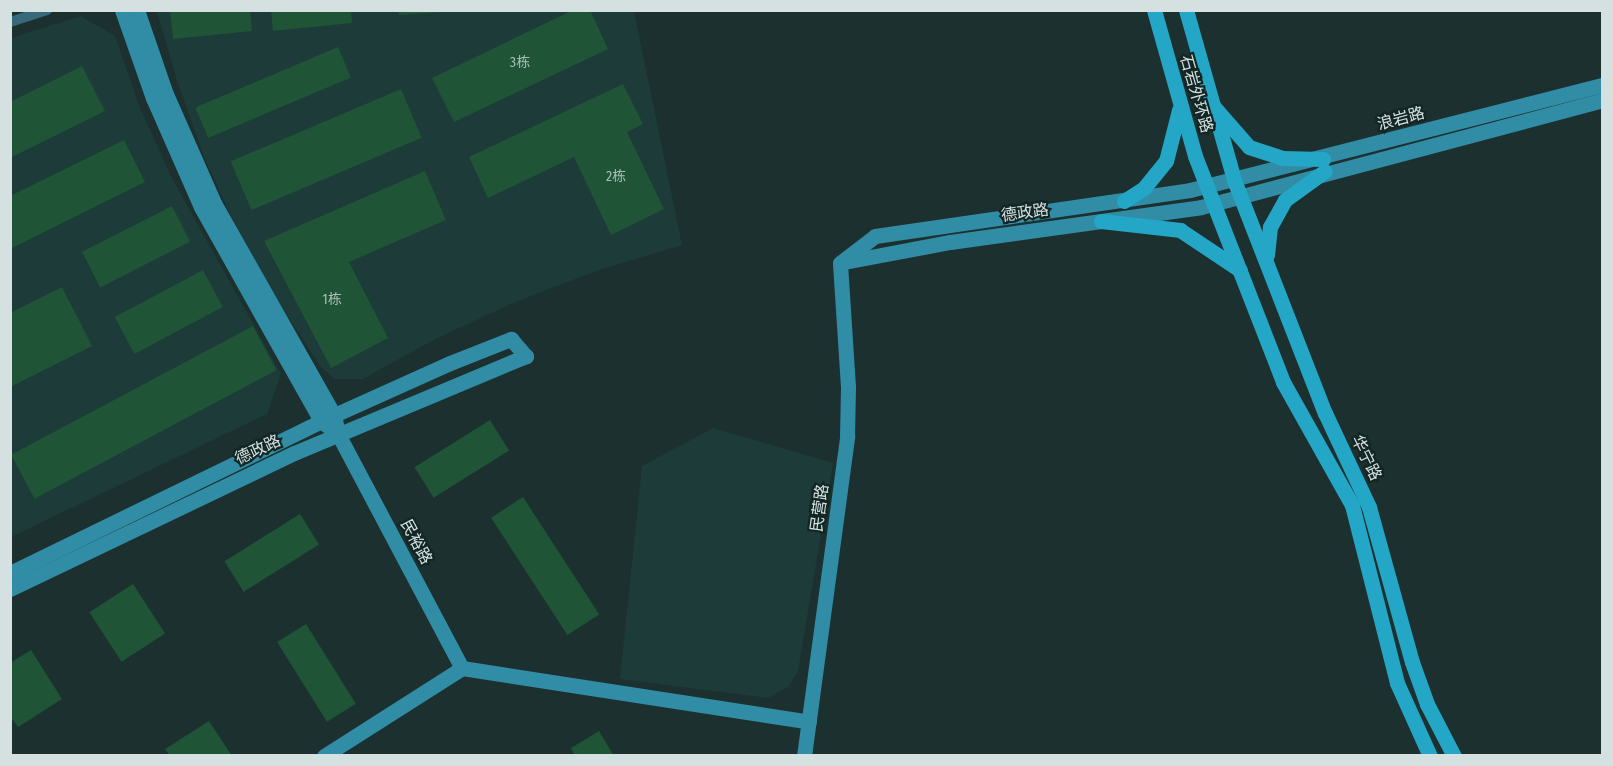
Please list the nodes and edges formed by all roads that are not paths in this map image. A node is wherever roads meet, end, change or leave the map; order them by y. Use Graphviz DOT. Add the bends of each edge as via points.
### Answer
graph roads {
  1 [pos="47,10"];
  2 [pos="122,10"];
  3 [pos="137,10"];
  4 [pos="1154,10"];
  5 [pos="1186,10"];
  6 [pos="10,22"];
  7 [pos="1602,85"];
  8 [pos="1208,99"];
  9 [pos="1602,100"];
  10 [pos="1180,104"];
  11 [pos="1324,165"];
  12 [pos="1234,180"];
  13 [pos="1208,186"];
  14 [pos="1241,197"];
  15 [pos="1125,201"];
  16 [pos="1215,204"];
  17 [pos="1101,221"];
  18 [pos="1267,261"];
  19 [pos="840,263"];
  20 [pos="1240,270"];
  21 [pos="328,418"];
  22 [pos="338,434"];
  23 [pos="10,573"];
  24 [pos="10,589"];
  25 [pos="462,668"];
  26 [pos="808,722"];
  27 [pos="324,756"];
  28 [pos="804,756"];
  29 [pos="1430,756"];
  30 [pos="1454,756"];
  1 -- 6 [label="street"];
  2 -- 21 [label="main road" via="153,98 201,207"];
  3 -- 21 [label="main road" via="166,94 214,203"];
  4 -- 10 [label="main road, 石岩外环路"];
  5 -- 8 [label="main road, 石岩外环路"];
  7 -- 11 [label="main road, 浪岩路"];
  8 -- 11 [label="main road" via="1249,147"];
  8 -- 12 [label="main road, 石岩外环路"];
  9 -- 11 [label="main road, 浪岩路"];
  10 -- 13 [label="main road, 石岩外环路"];
  10 -- 15 [label="main road" via="1174,142 1166,161 1151,182"];
  11 -- 12 [label="main road, 浪岩路"];
  11 -- 14 [label="main road, 浪岩路"];
  11 -- 18 [label="main road" via="1276,213 1268,236"];
  12 -- 13 [label="main road, 浪岩路"];
  12 -- 14 [label="main road, 华宁路"];
  13 -- 15 [label="main road, 德政路"];
  13 -- 16 [label="main road, 华宁路"];
  14 -- 16 [label="main road, 浪岩路"];
  14 -- 18 [label="main road, 华宁路"];
  15 -- 19 [label="main road, 德政路" via="875,236"];
  16 -- 17 [label="main road, 德政路"];
  16 -- 20 [label="main road, 华宁路"];
  17 -- 19 [label="main road, 德政路" via="950,242"];
  17 -- 20 [label="main road" via="1180,230"];
  18 -- 30 [label="main road, 华宁路" via="1325,413 1369,507 1412,662 1427,704"];
  19 -- 26 [label="main road, 民营路" via="847,436"];
  20 -- 29 [label="main road, 华宁路" via="1284,382 1352,505 1391,664 1411,720"];
  21 -- 22 [label="main road"];
  21 -- 22 [label="main road, 德政路" via="511,339 526,356"];
  21 -- 23 [label="main road, 德政路"];
  22 -- 24 [label="main road, 德政路"];
  22 -- 25 [label="main road, 民裕路"];
  25 -- 26 [label="main road"];
  25 -- 27 [label="main road"];
  26 -- 28 [label="main road, 民营路"];
}
